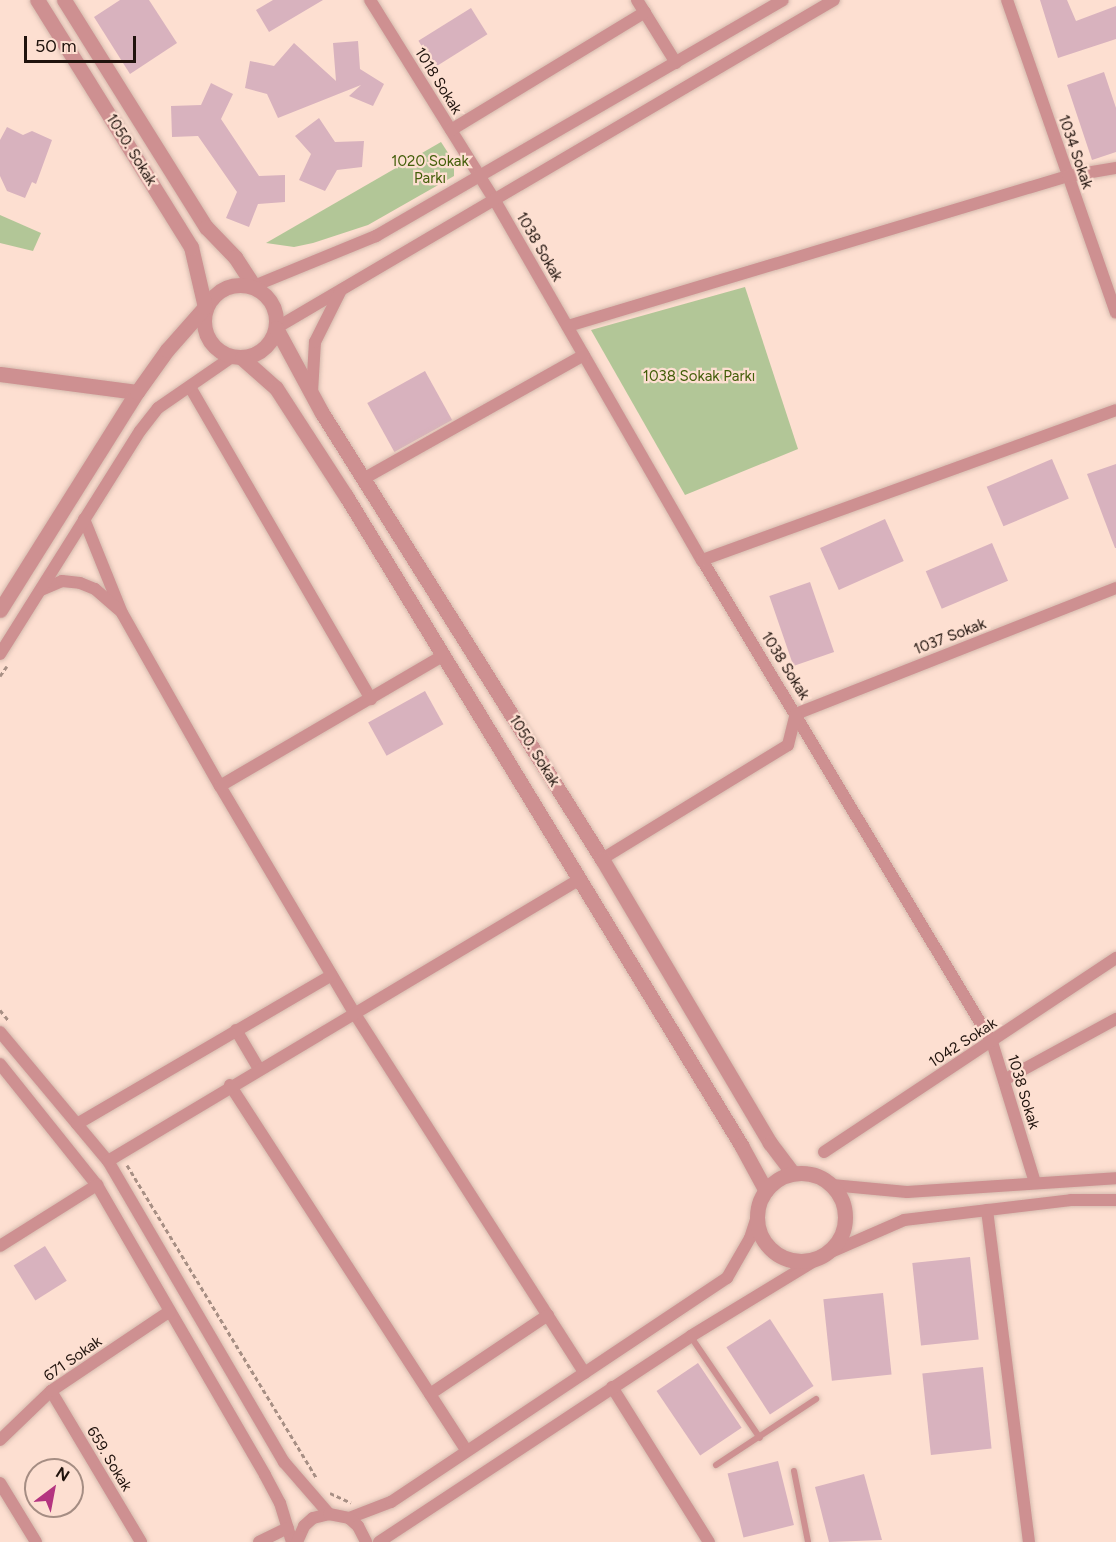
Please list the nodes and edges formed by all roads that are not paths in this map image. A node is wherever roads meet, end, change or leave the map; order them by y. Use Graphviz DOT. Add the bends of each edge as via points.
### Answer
graph roads {
  1 [pos="37,0"];
  2 [pos="64,0"];
  3 [pos="370,0"];
  4 [pos="638,0"];
  5 [pos="783,0"];
  6 [pos="834,0"];
  7 [pos="1006,0"];
  8 [pos="645,12"];
  9 [pos="676,63"];
  10 [pos="451,130"];
  11 [pos="1116,168"];
  12 [pos="1068,176"];
  13 [pos="481,177"];
  14 [pos="494,199"];
  15 [pos="346,284"];
  16 [pos="254,286"];
  17 [pos="206,307"];
  18 [pos="1116,313"];
  19 [pos="568,326"];
  20 [pos="276,328"];
  21 [pos="584,355"];
  22 [pos="237,358"];
  23 [pos="0,374"];
  24 [pos="190,387"];
  25 [pos="137,392"];
  26 [pos="312,393"];
  27 [pos="1116,410"];
  28 [pos="363,479"];
  29 [pos="84,519"];
  30 [pos="702,560"];
  31 [pos="1116,588"];
  32 [pos="41,590"];
  33 [pos="0,610"];
  34 [pos="122,613"];
  35 [pos="0,654"];
  36 [pos="444,655"];
  37 [pos="370,699"];
  38 [pos="796,714"];
  39 [pos="220,786"];
  40 [pos="602,860"];
  41 [pos="580,879"];
  42 [pos="1116,958"];
  43 [pos="332,975"];
  44 [pos="355,1014"];
  45 [pos="1116,1019"];
  46 [pos="236,1030"];
  47 [pos="0,1032"];
  48 [pos="993,1042"];
  49 [pos="0,1064"];
  50 [pos="259,1069"];
  51 [pos="1004,1080"];
  52 [pos="230,1085"];
  53 [pos="76,1124"];
  54 [pos="824,1152"];
  55 [pos="113,1157"];
  56 [pos="793,1173"];
  57 [pos="1116,1178"];
  58 [pos="1035,1183"];
  59 [pos="97,1185"];
  60 [pos="832,1185"];
  61 [pos="766,1191"];
  62 [pos="1116,1200"];
  63 [pos="987,1210"];
  64 [pos="757,1217"];
  65 [pos="0,1245"];
  66 [pos="824,1255"];
  67 [pos="170,1311"];
  68 [pos="548,1315"];
  69 [pos="690,1336"];
  70 [pos="585,1373"];
  71 [pos="612,1387"];
  72 [pos="51,1391"];
  73 [pos="430,1394"];
  74 [pos="816,1399"];
  75 [pos="760,1438"];
  76 [pos="0,1440"];
  77 [pos="466,1450"];
  78 [pos="716,1465"];
  79 [pos="794,1471"];
  80 [pos="0,1484"];
  81 [pos="329,1514"];
  82 [pos="349,1518"];
  83 [pos="288,1527"];
  84 [pos="36,1542"];
  85 [pos="141,1542"];
  86 [pos="259,1542"];
  87 [pos="292,1542"];
  88 [pos="297,1542"];
  89 [pos="366,1542"];
  90 [pos="379,1542"];
  91 [pos="709,1542"];
  92 [pos="808,1542"];
  93 [pos="1029,1542"];
  1 -- 17 [label="street, 1050. Sokak" via="191,248"];
  2 -- 16 [label="street, 1050. Sokak" via="206,227 235,256"];
  3 -- 10 [label="street, 1018 Sokak"];
  4 -- 8 [label="street"];
  5 -- 9 [label="street"];
  6 -- 14 [label="street"];
  7 -- 12 [label="street, 1034 Sokak"];
  8 -- 9 [label="street"];
  8 -- 10 [label="street"];
  9 -- 13 [label="street"];
  10 -- 13 [label="street, 1018 Sokak"];
  11 -- 12 [label="street"];
  12 -- 18 [label="street, 1034 Sokak"];
  12 -- 19 [label="street"];
  13 -- 14 [label="street, 1038 Sokak"];
  13 -- 16 [label="street" via="376,237"];
  14 -- 15 [label="street"];
  14 -- 19 [label="street, 1038 Sokak"];
  15 -- 20 [label="street"];
  15 -- 26 [label="street" via="330,307 315,342"];
  16 -- 17 [label="street" via="224,288"];
  16 -- 20 [label="street" via="275,309"];
  17 -- 22 [label="street" via="204,330 209,342"];
  17 -- 25 [label="street" via="167,350"];
  19 -- 21 [label="street, 1038 Sokak"];
  20 -- 22 [label="street" via="262,351"];
  20 -- 26 [label="street, 1050. Sokak"];
  21 -- 28 [label="street"];
  21 -- 30 [label="street, 1038 Sokak"];
  22 -- 24 [label="street"];
  22 -- 36 [label="street, 1050. Sokak" via="276,388 296,416"];
  23 -- 25 [label="street"];
  24 -- 29 [label="street" via="152,416"];
  24 -- 37 [label="street"];
  25 -- 33 [label="street"];
  26 -- 28 [label="street, 1050. Sokak"];
  27 -- 30 [label="street"];
  28 -- 40 [label="street, 1050. Sokak"];
  29 -- 32 [label="street"];
  29 -- 34 [label="street"];
  30 -- 38 [label="street, 1038 Sokak"];
  31 -- 38 [label="street, 1037 Sokak"];
  32 -- 34 [label="street" via="62,581 80,583 95,589"];
  32 -- 35 [label="street"];
  34 -- 39 [label="street"];
  36 -- 37 [label="street"];
  36 -- 41 [label="street, 1050. Sokak"];
  37 -- 39 [label="street"];
  38 -- 40 [label="street" via="788,745"];
  38 -- 48 [label="street, 1038 Sokak"];
  39 -- 43 [label="street"];
  40 -- 56 [label="street, 1050. Sokak" via="770,1143"];
  41 -- 44 [label="street"];
  41 -- 61 [label="street, 1050. Sokak"];
  42 -- 48 [label="street, 1042 Sokak"];
  43 -- 44 [label="street"];
  43 -- 46 [label="street"];
  44 -- 50 [label="street"];
  44 -- 68 [label="street"];
  45 -- 51 [label="street"];
  46 -- 50 [label="street"];
  46 -- 53 [label="street"];
  47 -- 53 [label="street"];
  48 -- 51 [label="street, 1038 Sokak"];
  48 -- 54 [label="street, 1042 Sokak"];
  49 -- 59 [label="street"];
  50 -- 52 [label="street"];
  51 -- 58 [label="street, 1038 Sokak"];
  52 -- 55 [label="street"];
  52 -- 73 [label="street"];
  53 -- 55 [label="street"];
  55 -- 81 [label="street" via="284,1462"];
  56 -- 60 [label="street" via="809,1173"];
  56 -- 61 [label="street"];
  57 -- 58 [label="street"];
  58 -- 60 [label="street" via="907,1192"];
  59 -- 65 [label="street"];
  59 -- 67 [label="street"];
  60 -- 66 [label="street" via="842,1200 844,1228 839,1241"];
  61 -- 64 [label="street"];
  62 -- 63 [label="street" via="1071,1200"];
  63 -- 66 [label="street" via="904,1220"];
  63 -- 93 [label="street"];
  64 -- 66 [label="street" via="759,1232 777,1255 804,1262"];
  64 -- 70 [label="street" via="750,1238 726,1278"];
  66 -- 69 [label="street"];
  67 -- 72 [label="street, 671 Sokak"];
  67 -- 83 [label="street" via="265,1475"];
  68 -- 70 [label="street"];
  68 -- 73 [label="street"];
  69 -- 71 [label="street"];
  69 -- 75 [label="lane"];
  70 -- 77 [label="street"];
  71 -- 90 [label="street"];
  71 -- 91 [label="street"];
  72 -- 76 [label="street, 671 Sokak"];
  72 -- 85 [label="street, 659. Sokak"];
  73 -- 77 [label="street"];
  74 -- 75 [label="lane"];
  75 -- 78 [label="lane"];
  77 -- 82 [label="street" via="372,1510"];
  79 -- 92 [label="lane"];
  80 -- 84 [label="street"];
  81 -- 82 [label="street"];
  81 -- 88 [label="street" via="313,1518 304,1526"];
  82 -- 89 [label="street"];
  83 -- 86 [label="street"];
  83 -- 87 [label="street"];
}
